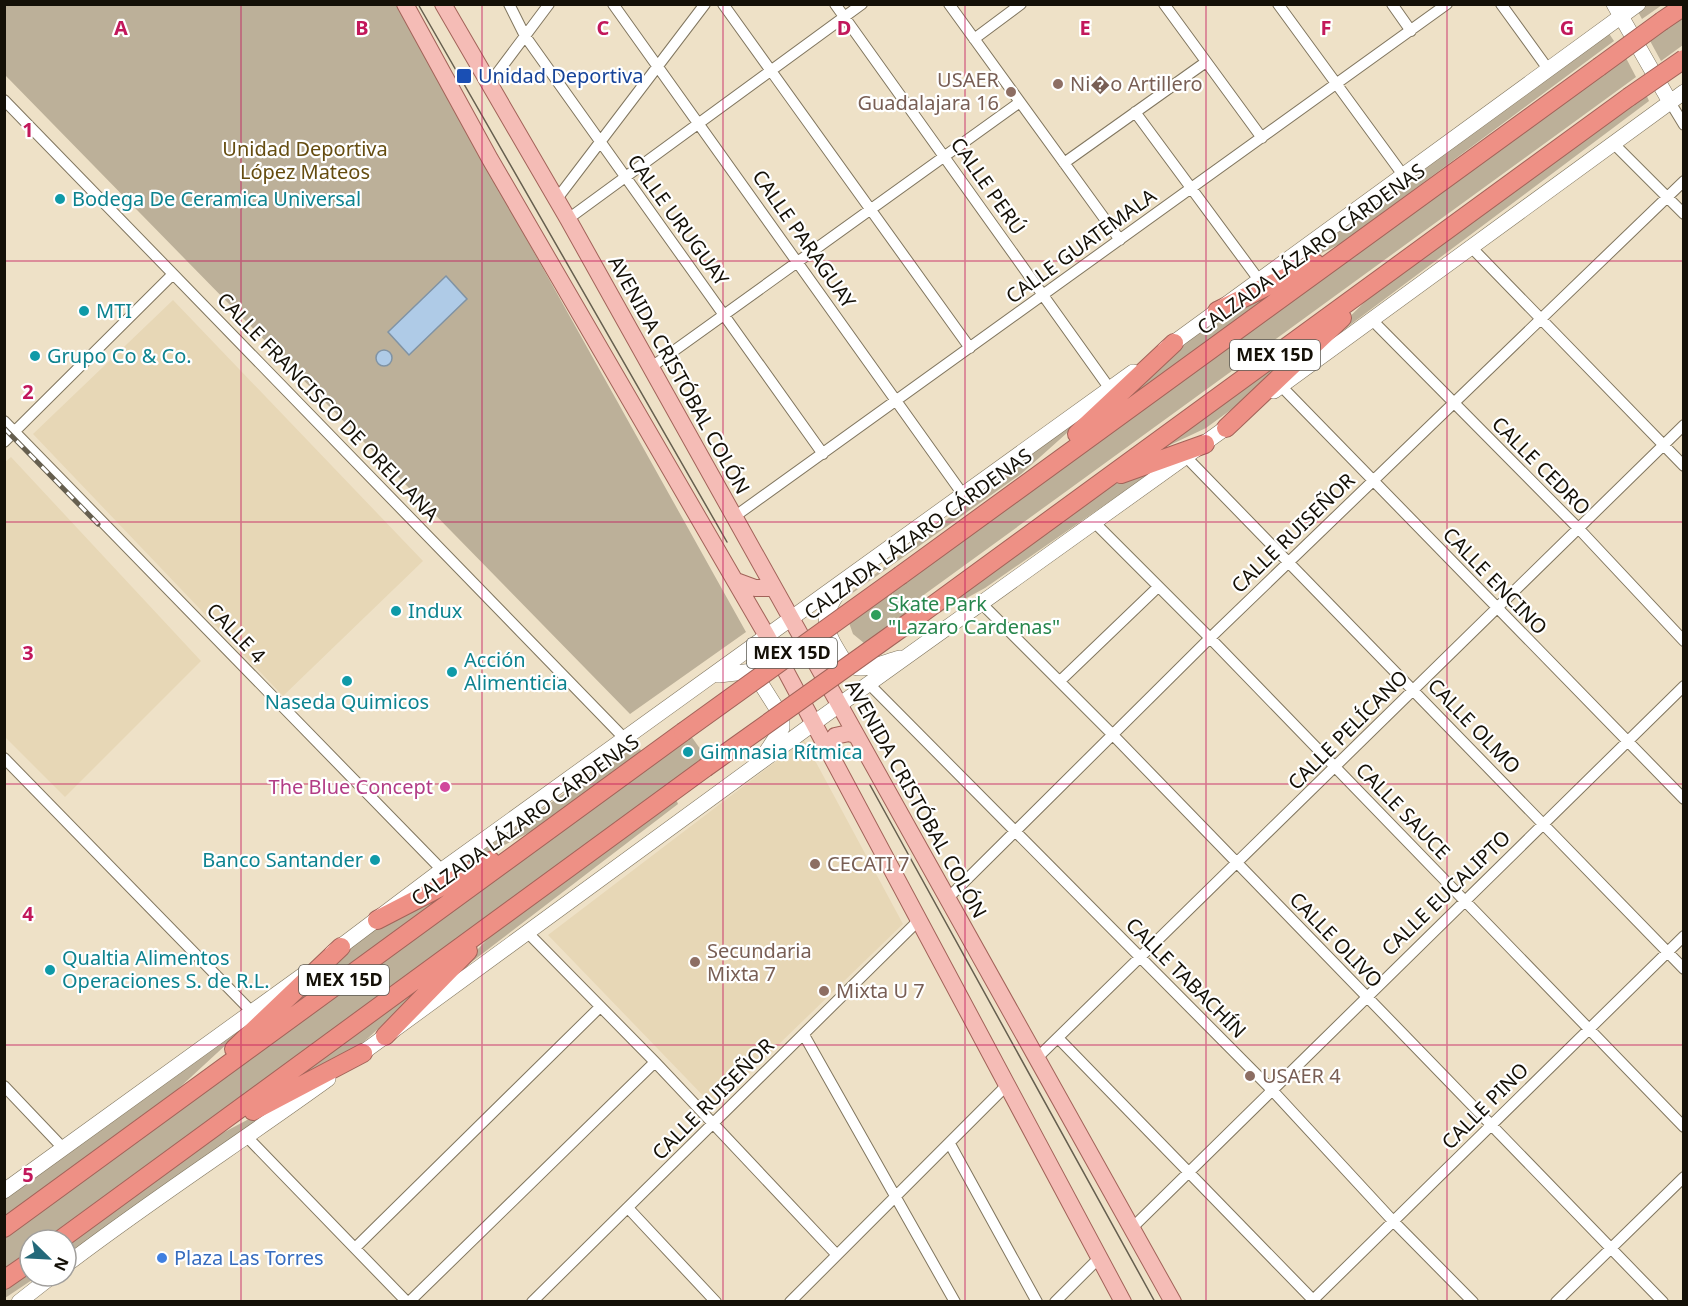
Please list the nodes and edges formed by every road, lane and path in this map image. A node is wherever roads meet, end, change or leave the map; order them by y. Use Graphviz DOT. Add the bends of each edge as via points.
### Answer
graph roads {
  1 [pos="405,4"];
  2 [pos="443,4"];
  3 [pos="509,4"];
  4 [pos="549,4"];
  5 [pos="613,4"];
  6 [pos="705,4"];
  7 [pos="723,4"];
  8 [pos="836,4"];
  9 [pos="862,4"];
  10 [pos="949,4"];
  11 [pos="1021,4"];
  12 [pos="1164,4"];
  13 [pos="1278,4"];
  14 [pos="1392,4"];
  15 [pos="1448,4"];
  16 [pos="1501,4"];
  17 [pos="1638,4"];
  18 [pos="1683,6"];
  19 [pos="1618,11"];
  20 [pos="844,17"];
  21 [pos="1411,31"];
  22 [pos="525,36"];
  23 [pos="974,39"];
  24 [pos="1683,58"];
  25 [pos="1206,62"];
  26 [pos="658,67"];
  27 [pos="1548,69"];
  28 [pos="770,70"];
  29 [pos="489,84"];
  30 [pos="1336,85"];
  31 [pos="1683,92"];
  32 [pos="4,100"];
  33 [pos="1020,102"];
  34 [pos="1670,102"];
  35 [pos="1135,112"];
  36 [pos="699,123"];
  37 [pos="1683,124"];
  38 [pos="1262,138"];
  39 [pos="600,143"];
  40 [pos="1613,143"];
  41 [pos="946,156"];
  42 [pos="1064,163"];
  43 [pos="1403,176"];
  44 [pos="625,177"];
  45 [pos="1683,181"];
  46 [pos="1192,189"];
  47 [pos="1666,198"];
  48 [pos="556,200"];
  49 [pos="870,210"];
  50 [pos="1683,214"];
  51 [pos="568,219"];
  52 [pos="1120,240"];
  53 [pos="1360,241"];
  54 [pos="1472,247"];
  55 [pos="798,262"];
  56 [pos="1394,267"];
  57 [pos="173,274"];
  58 [pos="1259,280"];
  59 [pos="1043,296"];
  60 [pos="1217,311"];
  61 [pos="724,315"];
  62 [pos="1539,318"];
  63 [pos="1371,319"];
  64 [pos="1174,342"];
  65 [pos="970,348"];
  66 [pos="650,368"];
  67 [pos="1281,386"];
  68 [pos="1110,389"];
  69 [pos="897,401"];
  70 [pos="1453,404"];
  71 [pos="4,421"];
  72 [pos="1683,425"];
  73 [pos="1226,428"];
  74 [pos="15,432"];
  75 [pos="4,442"];
  76 [pos="1205,444"];
  77 [pos="1663,445"];
  78 [pos="823,454"];
  79 [pos="1187,458"];
  80 [pos="1683,466"];
  81 [pos="1102,481"];
  82 [pos="1372,481"];
  83 [pos="1023,485"];
  84 [pos="964,496"];
  85 [pos="734,517"];
  86 [pos="1095,524"];
  87 [pos="1578,529"];
  88 [pos="1287,564"];
  89 [pos="848,579"];
  90 [pos="736,581"];
  91 [pos="1158,587"];
  92 [pos="774,588"];
  93 [pos="982,604"];
  94 [pos="1497,609"];
  95 [pos="791,619"];
  96 [pos="767,636"];
  97 [pos="1210,638"];
  98 [pos="1683,641"];
  99 [pos="909,656"];
  100 [pos="713,676"];
  101 [pos="1060,681"];
  102 [pos="869,684"];
  103 [pos="1683,686"];
  104 [pos="1414,689"];
  105 [pos="839,705"];
  106 [pos="814,723"];
  107 [pos="1112,734"];
  108 [pos="856,735"];
  109 [pos="625,739"];
  110 [pos="1626,741"];
  111 [pos="828,749"];
  112 [pos="4,758"];
  113 [pos="758,764"];
  114 [pos="1336,768"];
  115 [pos="1683,799"];
  116 [pos="1543,823"];
  117 [pos="1015,830"];
  118 [pos="541,836"];
  119 [pos="1238,863"];
  120 [pos="442,870"];
  121 [pos="948,898"];
  122 [pos="1464,900"];
  123 [pos="502,916"];
  124 [pos="377,920"];
  125 [pos="918,921"];
  126 [pos="528,933"];
  127 [pos="1683,936"];
  128 [pos="341,946"];
  129 [pos="1666,952"];
  130 [pos="1139,956"];
  131 [pos="1683,969"];
  132 [pos="1366,997"];
  133 [pos="600,1007"];
  134 [pos="252,1012"];
  135 [pos="1589,1029"];
  136 [pos="804,1035"];
  137 [pos="385,1036"];
  138 [pos="1058,1038"];
  139 [pos="363,1053"];
  140 [pos="1036,1059"];
  141 [pos="656,1062"];
  142 [pos="1007,1085"];
  143 [pos="4,1086"];
  144 [pos="1272,1090"];
  145 [pos="185,1095"];
  146 [pos="714,1124"];
  147 [pos="1492,1125"];
  148 [pos="1683,1127"];
  149 [pos="247,1137"];
  150 [pos="950,1144"];
  151 [pos="63,1148"];
  152 [pos="176,1155"];
  153 [pos="1190,1172"];
  154 [pos="1683,1178"];
  155 [pos="8,1189"];
  156 [pos="896,1197"];
  157 [pos="628,1208"];
  158 [pos="1393,1221"];
  159 [pos="4,1228"];
  160 [pos="76,1228"];
  161 [pos="1132,1228"];
  162 [pos="355,1248"];
  163 [pos="1611,1248"];
  164 [pos="837,1255"];
  165 [pos="78,1256"];
  166 [pos="1101,1256"];
  167 [pos="18,1270"];
  168 [pos="4,1280"];
  169 [pos="37,1288"];
  170 [pos="1313,1301"];
  171 [pos="19,1302"];
  172 [pos="408,1302"];
  173 [pos="531,1302"];
  174 [pos="716,1302"];
  175 [pos="789,1302"];
  176 [pos="955,1302"];
  177 [pos="1037,1302"];
  178 [pos="1055,1302"];
  179 [pos="1123,1302"];
  180 [pos="1173,1302"];
  181 [pos="1473,1302"];
  182 [pos="1556,1302"];
  183 [pos="1663,1302"];
  1 -- 90 [label="main road" via="490,159"];
  2 -- 29 [label="main road, AVENIDA CRISTÓBAL COLÓN"];
  3 -- 22 [label="street, CALLE URUGUAY"];
  4 -- 22 [label="street"];
  5 -- 26 [label="street, CALLE PARAGUAY"];
  6 -- 26 [label="street"];
  7 -- 28 [label="street"];
  8 -- 20 [label="street, CALLE PERÚ"];
  9 -- 20 [label="street"];
  10 -- 23 [label="street"];
  11 -- 23 [label="street"];
  12 -- 25 [label="street"];
  13 -- 30 [label="street"];
  14 -- 21 [label="street"];
  15 -- 21 [label="street, CALLE GUATEMALA"];
  16 -- 27 [label="street"];
  17 -- 19 [label="main road, CALZADA LÁZARO CÁRDENAS"];
  18 -- 53 [label="highway, CALZADA LÁZARO CÁRDENAS / MEX 15D, bridge"];
  19 -- 27 [label="main road, CALZADA LÁZARO CÁRDENAS"];
  19 -- 34 [label="main road"];
  20 -- 28 [label="street"];
  20 -- 41 [label="street, CALLE PERÚ"];
  21 -- 30 [label="street, CALLE GUATEMALA"];
  22 -- 29 [label="street"];
  22 -- 39 [label="street, CALLE URUGUAY"];
  23 -- 33 [label="street"];
  24 -- 56 [label="highway, MEX 15D, bridge"];
  25 -- 35 [label="street"];
  25 -- 38 [label="street"];
  26 -- 36 [label="street, CALLE PARAGUAY"];
  26 -- 39 [label="street"];
  27 -- 43 [label="main road, CALZADA LÁZARO CÁRDENAS"];
  28 -- 36 [label="street"];
  28 -- 49 [label="street"];
  29 -- 48 [label="main road, AVENIDA CRISTÓBAL COLÓN"];
  30 -- 38 [label="street, CALLE GUATEMALA"];
  30 -- 43 [label="street"];
  31 -- 34 [label="main road"];
  32 -- 57 [label="street, CALLE FRANCISCO DE ORELLANA"];
  33 -- 41 [label="street"];
  33 -- 42 [label="street"];
  34 -- 37 [label="street"];
  34 -- 40 [label="main road"];
  35 -- 42 [label="street"];
  35 -- 46 [label="street"];
  36 -- 44 [label="street"];
  36 -- 55 [label="street, CALLE PARAGUAY"];
  38 -- 46 [label="street, CALLE GUATEMALA"];
  39 -- 44 [label="street, CALLE URUGUAY"];
  39 -- 48 [label="street"];
  40 -- 47 [label="street"];
  40 -- 54 [label="main road"];
  41 -- 49 [label="street"];
  41 -- 59 [label="street, CALLE PERÚ"];
  42 -- 52 [label="street"];
  43 -- 58 [label="main road, CALZADA LÁZARO CÁRDENAS"];
  44 -- 51 [label="street"];
  44 -- 61 [label="street, CALLE URUGUAY"];
  45 -- 47 [label="street, CALLE RUISEÑOR"];
  46 -- 52 [label="street, CALLE GUATEMALA"];
  46 -- 58 [label="street"];
  47 -- 50 [label="street"];
  47 -- 62 [label="street, CALLE RUISEÑOR"];
  48 -- 51 [label="main road, AVENIDA CRISTÓBAL COLÓN"];
  49 -- 55 [label="street"];
  49 -- 65 [label="street"];
  51 -- 66 [label="main road, AVENIDA CRISTÓBAL COLÓN"];
  52 -- 59 [label="street, CALLE GUATEMALA"];
  53 -- 60 [label="highway"];
  53 -- 83 [label="highway, CALZADA LÁZARO CÁRDENAS / MEX 15D"];
  54 -- 62 [label="street"];
  54 -- 63 [label="main road"];
  55 -- 61 [label="street"];
  55 -- 69 [label="street, CALLE PARAGUAY"];
  56 -- 73 [label="highway"];
  56 -- 81 [label="highway, MEX 15D"];
  57 -- 74 [label="street"];
  57 -- 109 [label="street, CALLE FRANCISCO DE ORELLANA"];
  58 -- 60 [label="main road, CALZADA LÁZARO CÁRDENAS"];
  59 -- 65 [label="street, CALLE GUATEMALA"];
  59 -- 68 [label="street, CALLE PERÚ"];
  60 -- 64 [label="main road, CALZADA LÁZARO CÁRDENAS"];
  61 -- 66 [label="street"];
  61 -- 78 [label="street, CALLE URUGUAY"];
  62 -- 70 [label="street, CALLE RUISEÑOR"];
  62 -- 77 [label="street"];
  63 -- 67 [label="main road"];
  63 -- 70 [label="street, CALLE CEDRO"];
  64 -- 68 [label="main road, CALZADA LÁZARO CÁRDENAS"];
  64 -- 83 [label="highway"];
  65 -- 69 [label="street, CALLE GUATEMALA"];
  66 -- 85 [label="main road, AVENIDA CRISTÓBAL COLÓN"];
  67 -- 73 [label="main road"];
  67 -- 82 [label="street, CALLE ENCINO"];
  68 -- 84 [label="main road, CALZADA LÁZARO CÁRDENAS"];
  69 -- 78 [label="street, CALLE GUATEMALA"];
  69 -- 84 [label="street, CALLE PARAGUAY"];
  70 -- 82 [label="street, CALLE RUISEÑOR"];
  70 -- 87 [label="street, CALLE CEDRO"];
  71 -- 74 [label="street, CALLE 4"];
  72 -- 77 [label="street, CALLE PELÍCANO"];
  73 -- 76 [label="main road"];
  74 -- 75 [label="street"];
  74 -- 120 [label="street, CALLE 4"];
  76 -- 79 [label="main road"];
  76 -- 81 [label="highway"];
  77 -- 80 [label="street"];
  77 -- 87 [label="street, CALLE PELÍCANO"];
  78 -- 85 [label="street, CALLE GUATEMALA"];
  79 -- 86 [label="main road"];
  79 -- 88 [label="street, CALLE OLMO"];
  81 -- 123 [label="highway, MEX 15D, bridge"];
  82 -- 88 [label="street, CALLE RUISEÑOR"];
  82 -- 94 [label="street, CALLE ENCINO"];
  83 -- 118 [label="highway, CALZADA LÁZARO CÁRDENAS / MEX 15D, bridge"];
  84 -- 89 [label="main road, CALZADA LÁZARO CÁRDENAS"];
  85 -- 92 [label="main road, AVENIDA CRISTÓBAL COLÓN"];
  86 -- 91 [label="street, CALLE SAUCE"];
  86 -- 93 [label="main road"];
  87 -- 94 [label="street, CALLE PELÍCANO"];
  87 -- 98 [label="street, CALLE CEDRO"];
  88 -- 97 [label="street, CALLE RUISEÑOR"];
  88 -- 104 [label="street, CALLE OLMO"];
  89 -- 95 [label="main road, CALZADA LÁZARO CÁRDENAS"];
  89 -- 99 [label="main road" via="829,607 825,625 845,662 861,668"];
  90 -- 92 [label="main road" via="754,588"];
  90 -- 96 [label="main road"];
  91 -- 97 [label="street, CALLE SAUCE"];
  91 -- 101 [label="street"];
  92 -- 95 [label="main road, AVENIDA CRISTÓBAL COLÓN"];
  93 -- 99 [label="main road"];
  93 -- 101 [label="street, CALLE OLIVO"];
  94 -- 104 [label="street, CALLE PELÍCANO"];
  94 -- 110 [label="street, CALLE ENCINO"];
  95 -- 96 [label="main road, CALZADA LÁZARO CÁRDENAS"];
  95 -- 105 [label="main road, AVENIDA CRISTÓBAL COLÓN"];
  96 -- 100 [label="main road, CALZADA LÁZARO CÁRDENAS"];
  96 -- 106 [label="main road"];
  97 -- 107 [label="street, CALLE RUISEÑOR"];
  97 -- 114 [label="street, CALLE SAUCE"];
  99 -- 102 [label="main road"];
  100 -- 109 [label="main road, CALZADA LÁZARO CÁRDENAS"];
  100 -- 113 [label="main road" via="753,671 782,717 779,734"];
  101 -- 107 [label="street, CALLE OLIVO"];
  102 -- 105 [label="main road"];
  102 -- 117 [label="street, CALLE TABACHÍN"];
  103 -- 110 [label="street, CALLE EUCALIPTO"];
  104 -- 114 [label="street, CALLE PELÍCANO"];
  104 -- 116 [label="street, CALLE OLMO"];
  105 -- 106 [label="main road"];
  105 -- 108 [label="main road, AVENIDA CRISTÓBAL COLÓN"];
  106 -- 111 [label="main road"];
  106 -- 113 [label="main road"];
  107 -- 117 [label="street, CALLE RUISEÑOR"];
  107 -- 119 [label="street, CALLE OLIVO"];
  108 -- 111 [label="main road" via="835,736"];
  108 -- 121 [label="main road, AVENIDA CRISTÓBAL COLÓN"];
  109 -- 120 [label="main road, CALZADA LÁZARO CÁRDENAS"];
  110 -- 115 [label="street, CALLE ENCINO"];
  110 -- 116 [label="street, CALLE EUCALIPTO"];
  111 -- 125 [label="main road"];
  112 -- 134 [label="street"];
  113 -- 126 [label="main road"];
  114 -- 119 [label="street, CALLE PELÍCANO"];
  114 -- 122 [label="street, CALLE SAUCE"];
  116 -- 122 [label="street, CALLE EUCALIPTO"];
  116 -- 129 [label="street, CALLE OLMO"];
  117 -- 121 [label="street, CALLE RUISEÑOR"];
  117 -- 130 [label="street, CALLE TABACHÍN"];
  118 -- 124 [label="highway"];
  118 -- 145 [label="highway, CALZADA LÁZARO CÁRDENAS / MEX 15D"];
  119 -- 130 [label="street, CALLE PELÍCANO"];
  119 -- 132 [label="street, CALLE OLIVO"];
  120 -- 124 [label="main road, CALZADA LÁZARO CÁRDENAS"];
  121 -- 140 [label="main road, AVENIDA CRISTÓBAL COLÓN"];
  122 -- 132 [label="street, CALLE EUCALIPTO"];
  122 -- 135 [label="street, CALLE SAUCE"];
  123 -- 137 [label="highway"];
  123 -- 152 [label="highway, MEX 15D"];
  124 -- 128 [label="main road, CALZADA LÁZARO CÁRDENAS"];
  125 -- 136 [label="street, CALLE RUISEÑOR"];
  125 -- 142 [label="main road"];
  126 -- 133 [label="street"];
  126 -- 137 [label="main road"];
  127 -- 129 [label="street, CALLE PINO"];
  128 -- 134 [label="main road, CALZADA LÁZARO CÁRDENAS"];
  128 -- 145 [label="highway"];
  129 -- 131 [label="street, CALLE OLMO"];
  129 -- 135 [label="street, CALLE PINO"];
  130 -- 138 [label="street, CALLE PELÍCANO"];
  130 -- 144 [label="street, CALLE TABACHÍN"];
  132 -- 144 [label="street, CALLE EUCALIPTO"];
  132 -- 147 [label="street, CALLE OLIVO"];
  133 -- 141 [label="street"];
  133 -- 162 [label="street"];
  134 -- 151 [label="main road, CALZADA LÁZARO CÁRDENAS"];
  135 -- 147 [label="street, CALLE PINO"];
  135 -- 148 [label="street, CALLE SAUCE"];
  136 -- 146 [label="street, CALLE RUISEÑOR"];
  136 -- 156 [label="street"];
  137 -- 139 [label="main road"];
  138 -- 140 [label="street, CALLE PELÍCANO"];
  138 -- 153 [label="street"];
  139 -- 149 [label="main road"];
  139 -- 152 [label="highway"];
  140 -- 161 [label="main road, AVENIDA CRISTÓBAL COLÓN"];
  141 -- 146 [label="street"];
  141 -- 172 [label="street"];
  142 -- 150 [label="street"];
  142 -- 166 [label="main road"];
  143 -- 151 [label="street"];
  144 -- 153 [label="street, CALLE EUCALIPTO"];
  144 -- 158 [label="street, CALLE TABACHÍN"];
  145 -- 159 [label="highway, CALZADA LÁZARO CÁRDENAS / MEX 15D"];
  146 -- 157 [label="street, CALLE RUISEÑOR"];
  146 -- 164 [label="street"];
  147 -- 158 [label="street, CALLE PINO"];
  147 -- 163 [label="street, CALLE OLIVO"];
  149 -- 162 [label="street"];
  149 -- 165 [label="main road"];
  150 -- 156 [label="street"];
  150 -- 177 [label="street"];
  151 -- 155 [label="main road, CALZADA LÁZARO CÁRDENAS"];
  152 -- 160 [label="highway, MEX 15D"];
  153 -- 161 [label="street, CALLE EUCALIPTO"];
  153 -- 170 [label="street"];
  154 -- 163 [label="street"];
  156 -- 164 [label="street"];
  156 -- 176 [label="street"];
  157 -- 173 [label="street, CALLE RUISEÑOR"];
  157 -- 174 [label="street"];
  158 -- 170 [label="street, CALLE PINO"];
  158 -- 181 [label="street, CALLE TABACHÍN"];
  161 -- 180 [label="main road, AVENIDA CRISTÓBAL COLÓN"];
  162 -- 172 [label="street"];
  163 -- 182 [label="street"];
  163 -- 183 [label="street, CALLE OLIVO"];
  164 -- 175 [label="street"];
  166 -- 178 [label="street"];
  166 -- 179 [label="main road"];
  167 -- 168 [label="highway"];
  169 -- 171 [label="main road"];
}
